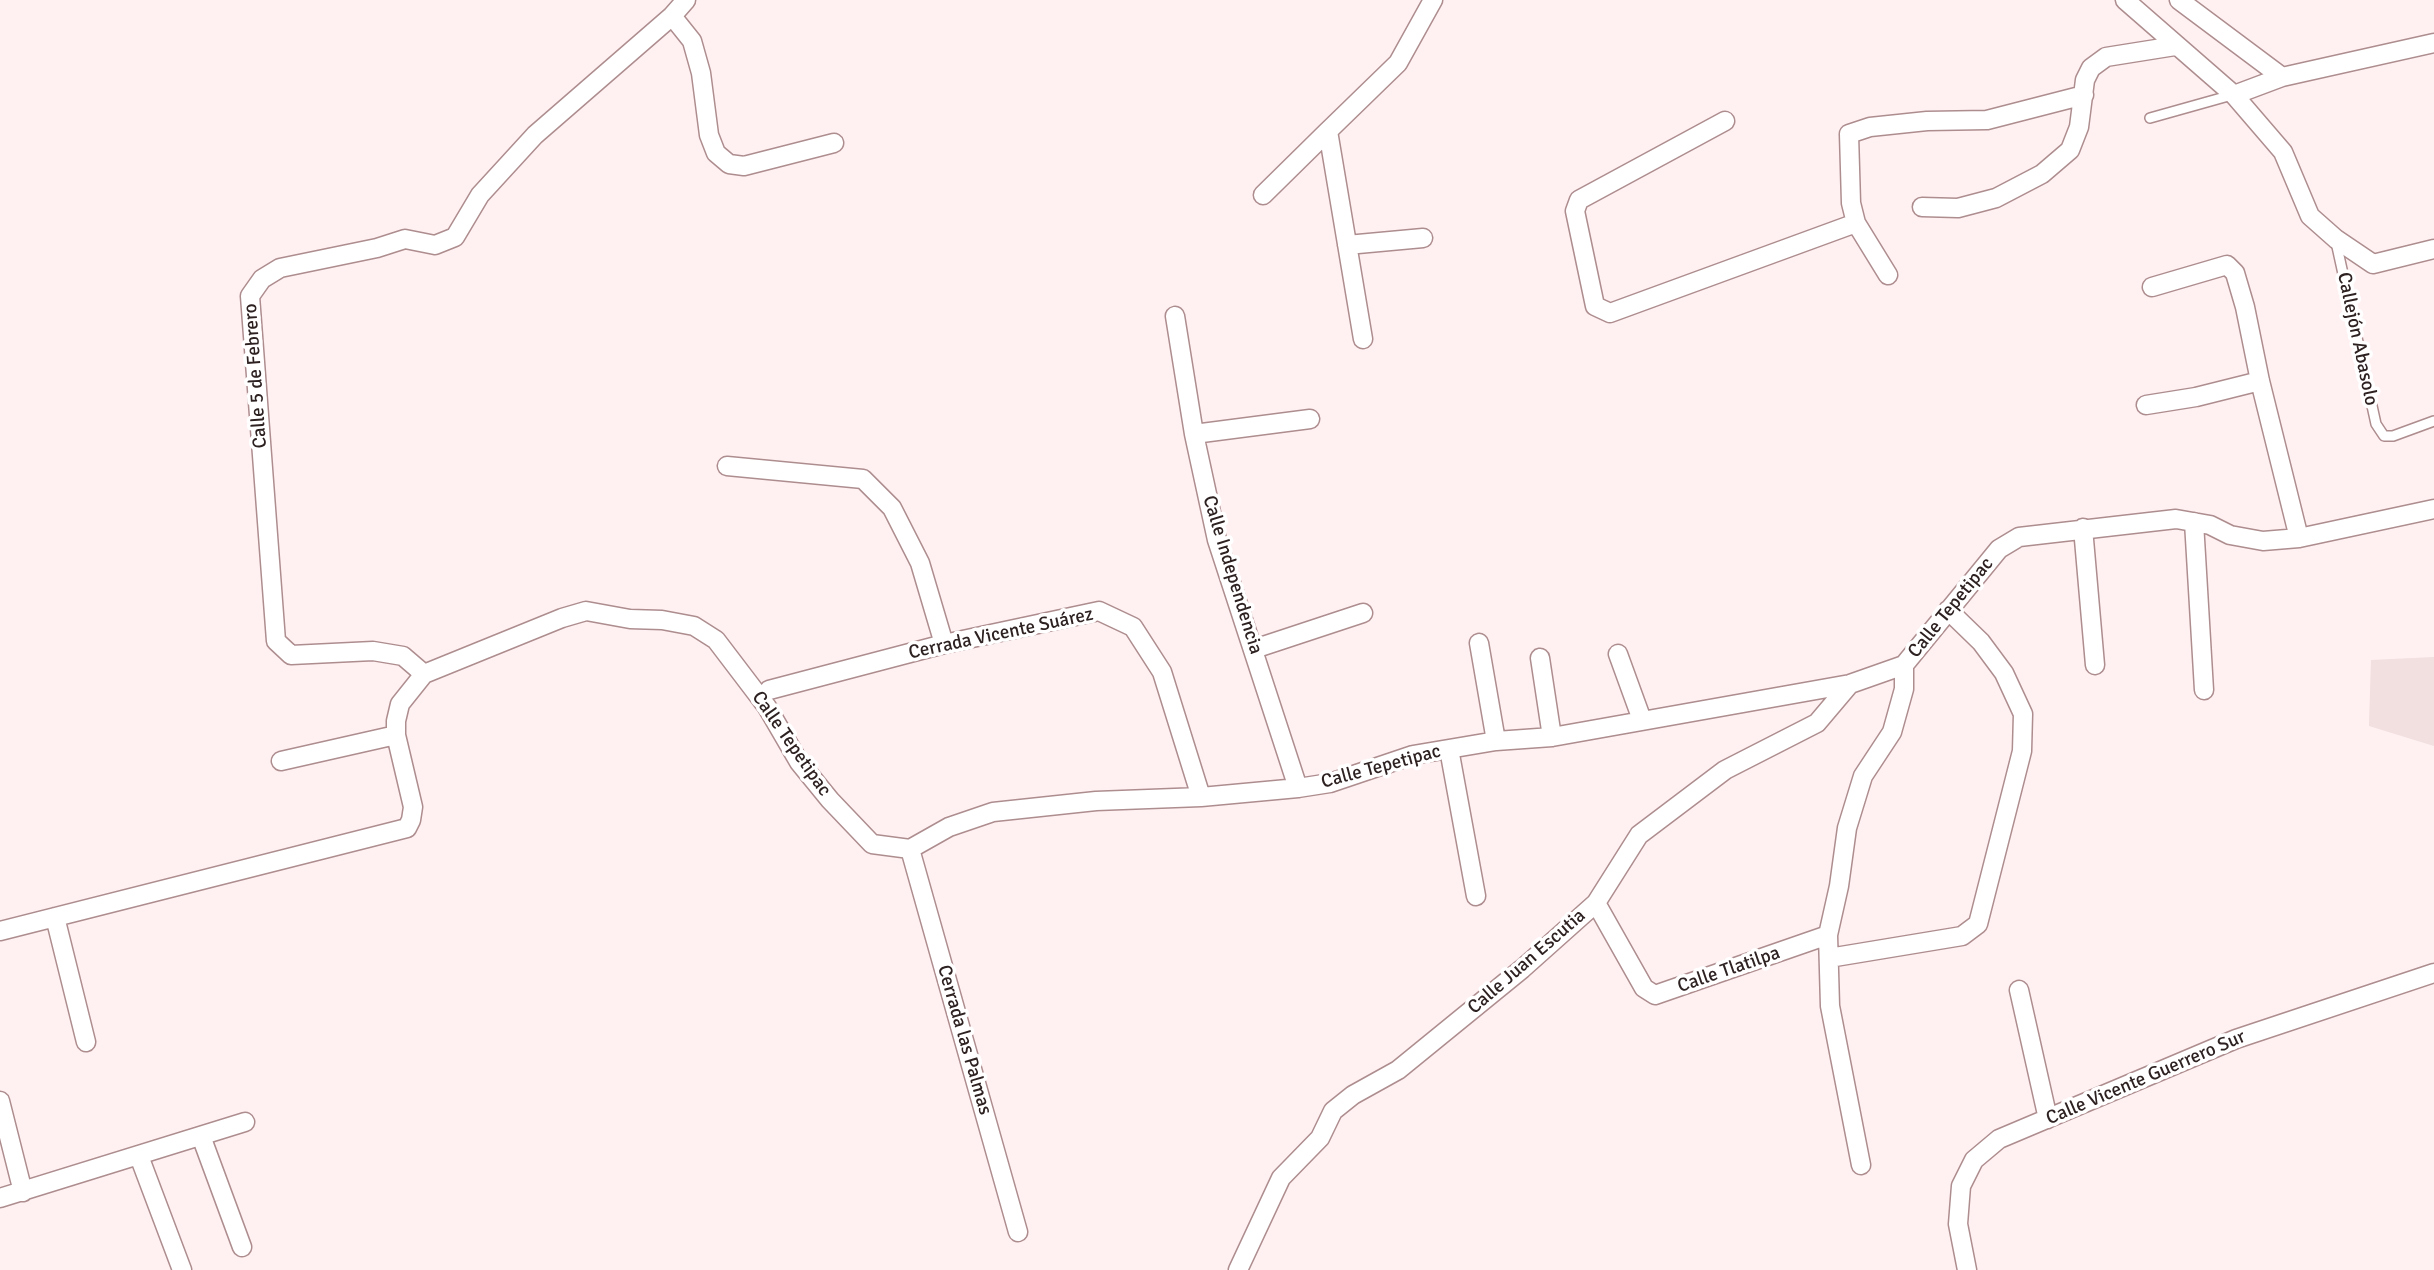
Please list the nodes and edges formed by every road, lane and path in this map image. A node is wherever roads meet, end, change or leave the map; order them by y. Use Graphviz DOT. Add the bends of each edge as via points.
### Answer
graph roads {
  1 [pos="686,0"];
  2 [pos="1433,0"];
  3 [pos="2125,0"];
  4 [pos="2179,0"];
  5 [pos="672,16"];
  6 [pos="2434,43"];
  7 [pos="2175,46"];
  8 [pos="2282,77"];
  9 [pos="2084,95"];
  10 [pos="2234,95"];
  11 [pos="2150,118"];
  12 [pos="1725,121"];
  13 [pos="1328,131"];
  14 [pos="834,144"];
  15 [pos="1264,195"];
  16 [pos="1923,207"];
  17 [pos="1856,223"];
  18 [pos="1423,238"];
  19 [pos="2336,239"];
  20 [pos="1347,245"];
  21 [pos="2434,249"];
  22 [pos="1888,275"];
  23 [pos="2152,287"];
  24 [pos="1175,316"];
  25 [pos="1363,339"];
  26 [pos="2260,381"];
  27 [pos="2146,405"];
  28 [pos="1310,419"];
  29 [pos="2434,421"];
  30 [pos="1194,434"];
  31 [pos="727,466"];
  32 [pos="2434,509"];
  33 [pos="2194,522"];
  34 [pos="2083,528"];
  35 [pos="2300,538"];
  36 [pos="1948,610"];
  37 [pos="1363,613"];
  38 [pos="1479,643"];
  39 [pos="944,644"];
  40 [pos="1254,649"];
  41 [pos="1618,654"];
  42 [pos="1540,658"];
  43 [pos="2095,664"];
  44 [pos="1904,665"];
  45 [pos="424,674"];
  46 [pos="1850,684"];
  47 [pos="769,690"];
  48 [pos="2204,690"];
  49 [pos="1642,720"];
  50 [pos="396,735"];
  51 [pos="1552,737"];
  52 [pos="1496,741"];
  53 [pos="1449,748"];
  54 [pos="281,761"];
  55 [pos="1298,788"];
  56 [pos="1201,797"];
  57 [pos="910,849"];
  58 [pos="1476,896"];
  59 [pos="1596,903"];
  60 [pos="55,917"];
  61 [pos="0,931"];
  62 [pos="1828,935"];
  63 [pos="1829,958"];
  64 [pos="2434,973"];
  65 [pos="2019,990"];
  66 [pos="86,1042"];
  67 [pos="0,1101"];
  68 [pos="2048,1119"];
  69 [pos="245,1122"];
  70 [pos="201,1136"];
  71 [pos="139,1156"];
  72 [pos="1861,1165"];
  73 [pos="23,1192"];
  74 [pos="0,1198"];
  75 [pos="1018,1231"];
  76 [pos="242,1247"];
  77 [pos="181,1270"];
  78 [pos="1238,1270"];
  79 [pos="1967,1270"];
  1 -- 5 [label="street, Calle 5 de Febrero"];
  2 -- 13 [label="street" via="1398,63"];
  3 -- 7 [label="street"];
  4 -- 8 [label="street"];
  5 -- 14 [label="street" via="692,40 709,135 716,153 729,164 744,166"];
  5 -- 45 [label="street, Calle 5 de Febrero" via="535,135 480,195 455,237 435,245 405,239 280,268 262,279 250,296 276,641 291,655 373,651 403,656"];
  6 -- 8 [label="street"];
  7 -- 9 [label="street" via="2106,57 2091,68"];
  7 -- 10 [label="street"];
  8 -- 10 [label="street"];
  9 -- 16 [label="street" via="2070,150 2042,174 1996,198 1958,208"];
  9 -- 17 [label="street" via="1987,120 1927,121 1849,134"];
  10 -- 11 [label="lane"];
  10 -- 19 [label="street" via="2283,152 2310,216"];
  12 -- 17 [label="street" via="1579,200 1575,211 1595,306 1610,313"];
  13 -- 15 [label="street"];
  13 -- 20 [label="street"];
  17 -- 22 [label="street"];
  18 -- 20 [label="street"];
  19 -- 21 [label="street" via="2374,264"];
  19 -- 29 [label="lane, Callejón Abasolo" via="2375,424 2384,436 2393,436"];
  20 -- 25 [label="street"];
  23 -- 26 [label="street" via="2227,265 2235,273 2245,307"];
  24 -- 30 [label="street, Calle Independencia"];
  26 -- 27 [label="street"];
  26 -- 35 [label="street"];
  28 -- 30 [label="street"];
  30 -- 40 [label="street, Calle Independencia" via="1217,540"];
  31 -- 39 [label="street" via="863,479 892,508 920,563"];
  32 -- 35 [label="street, Calle Tepetipac"];
  33 -- 34 [label="street, Calle Tepetipac" via="2176,519"];
  33 -- 35 [label="street, Calle Tepetipac" via="2263,541"];
  33 -- 48 [label="street"];
  34 -- 36 [label="street, Calle Tepetipac" via="2019,537 1999,549"];
  34 -- 43 [label="street"];
  36 -- 44 [label="street, Calle Tepetipac"];
  36 -- 63 [label="street" via="2004,673 2023,714 2022,751 1978,924 1962,936"];
  37 -- 40 [label="street"];
  38 -- 52 [label="street"];
  39 -- 47 [label="street, Cerrada Vicente Suárez"];
  39 -- 56 [label="street, Cerrada Vicente Suárez" via="1099,611 1133,626 1162,672"];
  40 -- 55 [label="street, Calle Independencia"];
  41 -- 49 [label="street"];
  42 -- 51 [label="street"];
  44 -- 46 [label="street, Calle Tepetipac"];
  44 -- 62 [label="street" via="1904,689 1892,732 1863,776 1847,828"];
  45 -- 50 [label="street" via="400,704"];
  45 -- 57 [label="street, Calle Tepetipac" via="586,611 694,626 716,640 767,707 799,762 872,844"];
  46 -- 49 [label="street, Calle Tepetipac"];
  46 -- 59 [label="street, Calle Juan Escutia" via="1817,723 1725,770 1639,835"];
  49 -- 51 [label="street, Calle Tepetipac"];
  50 -- 54 [label="street"];
  50 -- 60 [label="street" via="413,807 407,828"];
  51 -- 52 [label="street, Calle Tepetipac"];
  52 -- 53 [label="street, Calle Tepetipac"];
  53 -- 55 [label="street, Calle Tepetipac"];
  53 -- 58 [label="street"];
  55 -- 56 [label="street, Calle Tepetipac"];
  56 -- 57 [label="street, Calle Tepetipac" via="993,812 949,827"];
  57 -- 75 [label="street, Cerrada las Palmas"];
  59 -- 62 [label="street, Calle Tlatilpa" via="1644,988 1656,995"];
  59 -- 78 [label="street, Calle Juan Escutia" via="1522,970 1398,1070 1333,1111 1320,1138 1281,1178"];
  60 -- 61 [label="street"];
  60 -- 66 [label="street"];
  62 -- 63 [label="street"];
  63 -- 72 [label="street" via="1830,1006"];
  64 -- 68 [label="street, Calle Vicente Guerrero Sur" via="2236,1039"];
  65 -- 68 [label="street"];
  67 -- 73 [label="street"];
  68 -- 79 [label="street, Calle Vicente Guerrero Sur" via="1999,1139 1974,1160 1961,1186 1958,1224"];
  69 -- 70 [label="street"];
  70 -- 71 [label="street"];
  70 -- 76 [label="street"];
  71 -- 73 [label="street"];
  71 -- 77 [label="street"];
  73 -- 74 [label="street"];
}
